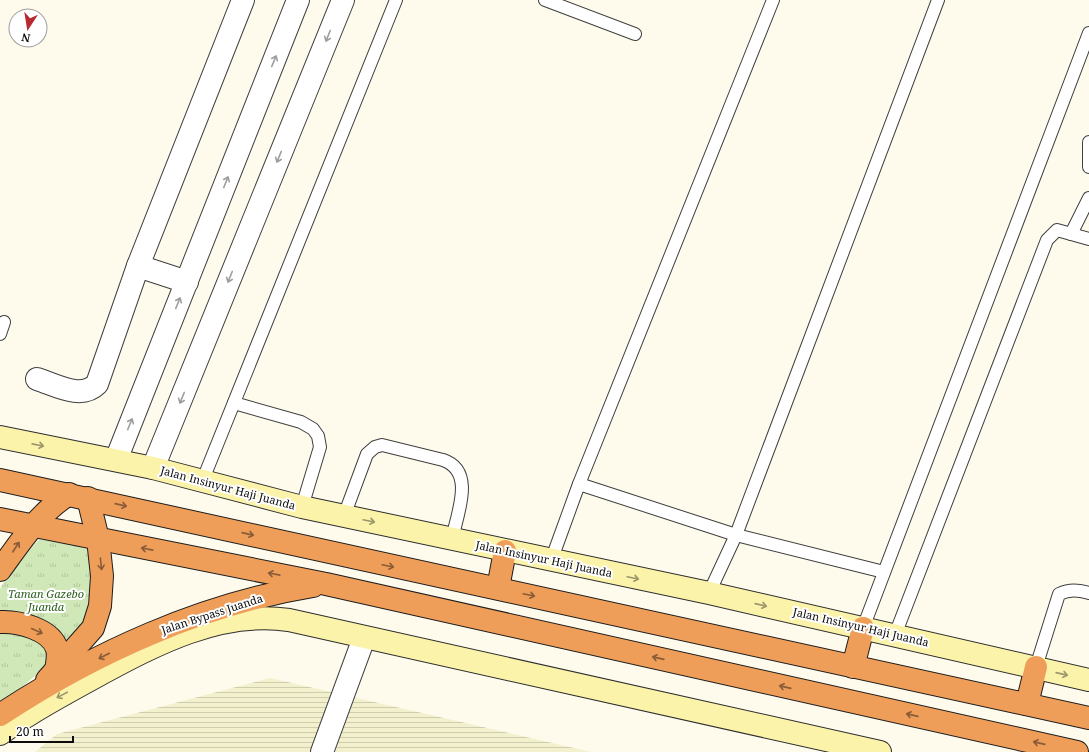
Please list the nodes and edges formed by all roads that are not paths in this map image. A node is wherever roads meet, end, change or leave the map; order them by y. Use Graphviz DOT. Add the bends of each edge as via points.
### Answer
graph roads {
  1 [pos="243,0"];
  2 [pos="298,0"];
  3 [pos="343,0"];
  4 [pos="396,0"];
  5 [pos="545,0"];
  6 [pos="773,0"];
  7 [pos="938,0"];
  8 [pos="1089,33"];
  9 [pos="634,34"];
  10 [pos="1089,142"];
  11 [pos="1089,167"];
  12 [pos="1089,198"];
  13 [pos="1071,234"];
  14 [pos="1089,239"];
  15 [pos="138,266"];
  16 [pos="186,282"];
  17 [pos="4,322"];
  18 [pos="0,334"];
  19 [pos="37,379"];
  20 [pos="234,403"];
  21 [pos="0,437"];
  22 [pos="116,460"];
  23 [pos="153,468"];
  24 [pos="0,480"];
  25 [pos="202,482"];
  26 [pos="579,484"];
  27 [pos="79,496"];
  28 [pos="302,507"];
  29 [pos="344,516"];
  30 [pos="0,519"];
  31 [pos="32,526"];
  32 [pos="736,535"];
  33 [pos="98,539"];
  34 [pos="452,539"];
  35 [pos="505,551"];
  36 [pos="551,561"];
  37 [pos="0,570"];
  38 [pos="884,572"];
  39 [pos="326,584"];
  40 [pos="498,588"];
  41 [pos="709,593"];
  42 [pos="1089,593"];
  43 [pos="0,622"];
  44 [pos="863,628"];
  45 [pos="895,635"];
  46 [pos="364,638"];
  47 [pos="853,667"];
  48 [pos="1036,668"];
  49 [pos="56,671"];
  50 [pos="1089,680"];
  51 [pos="38,690"];
  52 [pos="1026,704"];
  53 [pos="0,715"];
  54 [pos="1089,718"];
  55 [pos="0,734"];
  56 [pos="322,752"];
  57 [pos="880,752"];
  58 [pos="1077,752"];
  1 -- 15 [label="street"];
  16 -- 2 [label="street, one-way"];
  3 -- 23 [label="street, one-way"];
  4 -- 20 [label="lane"];
  5 -- 9 [label="lane"];
  6 -- 26 [label="lane"];
  7 -- 32 [label="lane"];
  8 -- 38 [label="lane"];
  10 -- 11 [label="lane"];
  12 -- 13 [label="lane"];
  13 -- 14 [label="lane"];
  13 -- 45 [label="lane" via="1057,230 1047,240"];
  15 -- 16 [label="street"];
  15 -- 19 [label="street" via="97,384 86,392 77,392"];
  22 -- 16 [label="street, one-way"];
  17 -- 18 [label="lane"];
  20 -- 25 [label="lane"];
  20 -- 28 [label="lane" via="301,422 313,429 318,436 320,447"];
  21 -- 22 [label="street, Jalan Insinyur Haji Juanda, one-way"];
  22 -- 23 [label="street, Jalan Insinyur Haji Juanda"];
  23 -- 25 [label="street, Jalan Insinyur Haji Juanda"];
  24 -- 27 [label="highway"];
  25 -- 28 [label="street, Jalan Insinyur Haji Juanda"];
  26 -- 32 [label="lane"];
  26 -- 36 [label="lane"];
  27 -- 31 [label="highway" via="52,507"];
  27 -- 33 [label="highway, Jalan Bypass Juanda"];
  27 -- 40 [label="highway, one-way" via="356,559"];
  28 -- 29 [label="street, Jalan Insinyur Haji Juanda"];
  29 -- 34 [label="street, Jalan Insinyur Haji Juanda, one-way"];
  29 -- 34 [label="lane" via="367,454 382,445 453,463 458,468 462,476 462,489"];
  30 -- 31 [label="highway"];
  31 -- 33 [label="highway"];
  37 -- 31 [label="highway, one-way"];
  32 -- 38 [label="lane"];
  32 -- 41 [label="lane"];
  39 -- 33 [label="highway, one-way"];
  33 -- 49 [label="highway, Jalan Bypass Juanda, one-way" via="102,576 100,606 93,628"];
  34 -- 35 [label="street, Jalan Insinyur Haji Juanda"];
  35 -- 36 [label="street, Jalan Insinyur Haji Juanda"];
  35 -- 40 [label="highway"];
  36 -- 41 [label="street, Jalan Insinyur Haji Juanda, one-way"];
  38 -- 44 [label="lane"];
  39 -- 51 [label="highway, Jalan Bypass Juanda, one-way" via="287,590 172,625 114,650"];
  58 -- 39 [label="highway, one-way"];
  40 -- 47 [label="highway, one-way"];
  41 -- 44 [label="street, Jalan Insinyur Haji Juanda, one-way"];
  42 -- 48 [label="lane" via="1066,590 1059,594"];
  43 -- 49 [label="highway, one-way" via="22,625 51,638 58,658"];
  44 -- 45 [label="street, Jalan Insinyur Haji Juanda"];
  44 -- 47 [label="highway"];
  45 -- 48 [label="street, Jalan Insinyur Haji Juanda"];
  46 -- 55 [label="street, one-way" via="289,620 261,617 225,621 142,651 37,708"];
  46 -- 56 [label="street"];
  46 -- 57 [label="street"];
  47 -- 52 [label="highway"];
  48 -- 50 [label="street, Jalan Insinyur Haji Juanda, one-way"];
  48 -- 52 [label="highway"];
  49 -- 51 [label="highway, Jalan Bypass Juanda"];
  51 -- 53 [label="highway, Jalan Bypass Juanda"];
  52 -- 54 [label="highway"];
}
